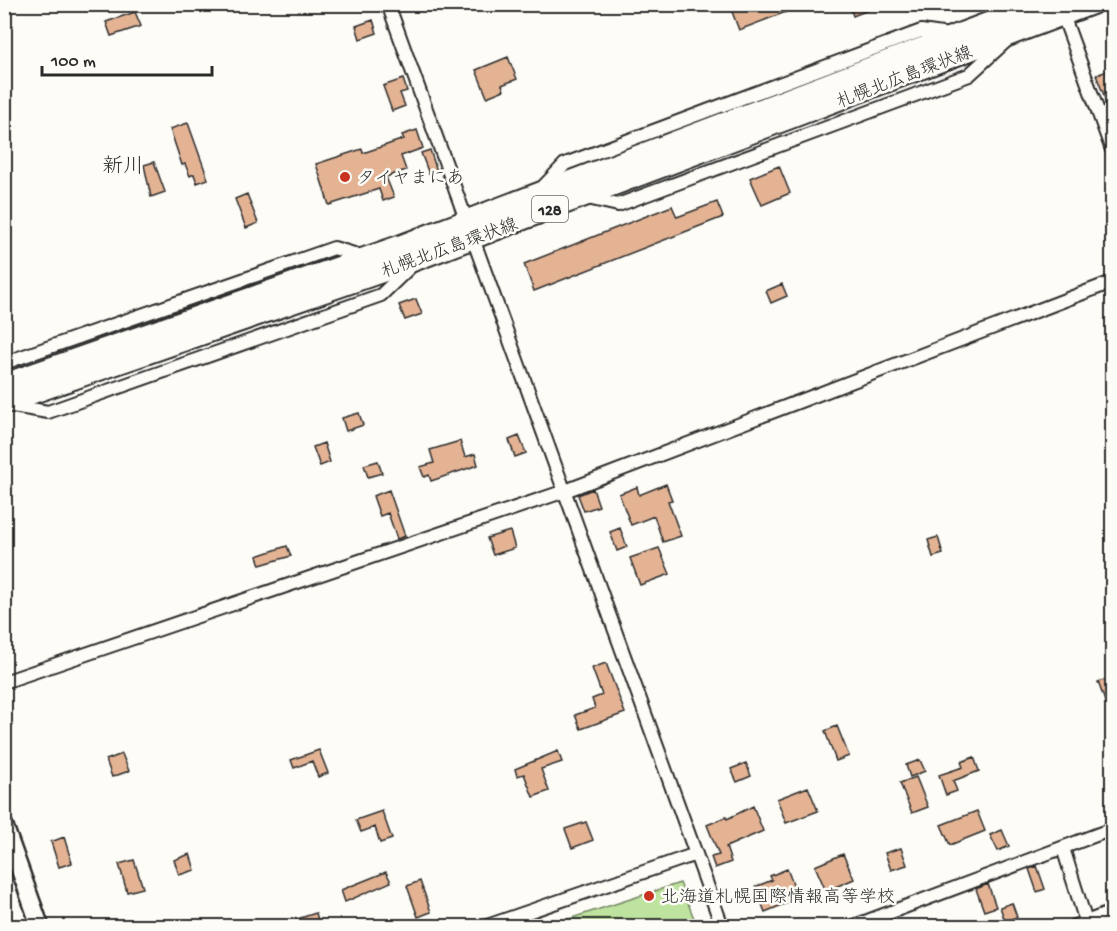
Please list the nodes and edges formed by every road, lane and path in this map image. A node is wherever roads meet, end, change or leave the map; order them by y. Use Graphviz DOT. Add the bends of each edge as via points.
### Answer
graph roads {
  1 [pos="388,4"];
  2 [pos="1038,4"];
  3 [pos="1092,4"];
  4 [pos="1062,10"];
  5 [pos="1113,150"];
  6 [pos="469,230"];
  7 [pos="366,257"];
  8 [pos="1113,282"];
  9 [pos="4,363"];
  10 [pos="4,384"];
  11 [pos="4,404"];
  12 [pos="565,491"];
  13 [pos="4,682"];
  14 [pos="4,825"];
  15 [pos="1113,830"];
  16 [pos="1063,848"];
  17 [pos="696,854"];
  18 [pos="1113,912"];
  19 [pos="1080,924"];
  20 [pos="40,927"];
  21 [pos="487,927"];
  22 [pos="722,927"];
  23 [pos="854,927"];
  1 -- 6 [label="street"];
  2 -- 6 [label="main road, 札幌北広島環状線 / 128" via="538,194"];
  3 -- 4 [label="main road, 札幌北広島環状線 / 128"];
  4 -- 5 [label="street"];
  4 -- 6 [label="main road, 札幌北広島環状線 / 128" via="1013,34 583,197"];
  6 -- 7 [label="main road, 札幌北広島環状線 / 128"];
  6 -- 11 [label="main road, 札幌北広島環状線 / 128" via="418,260"];
  6 -- 12 [label="street"];
  7 -- 9 [label="street" via="334,248"];
  7 -- 10 [label="main road, 札幌北広島環状線 / 128"];
  8 -- 12 [label="street"];
  12 -- 13 [label="street"];
  12 -- 17 [label="street"];
  14 -- 20 [label="street"];
  15 -- 16 [label="street"];
  16 -- 19 [label="street"];
  16 -- 23 [label="street"];
  17 -- 21 [label="street"];
  17 -- 22 [label="street"];
  18 -- 19 [label="street"];
}
